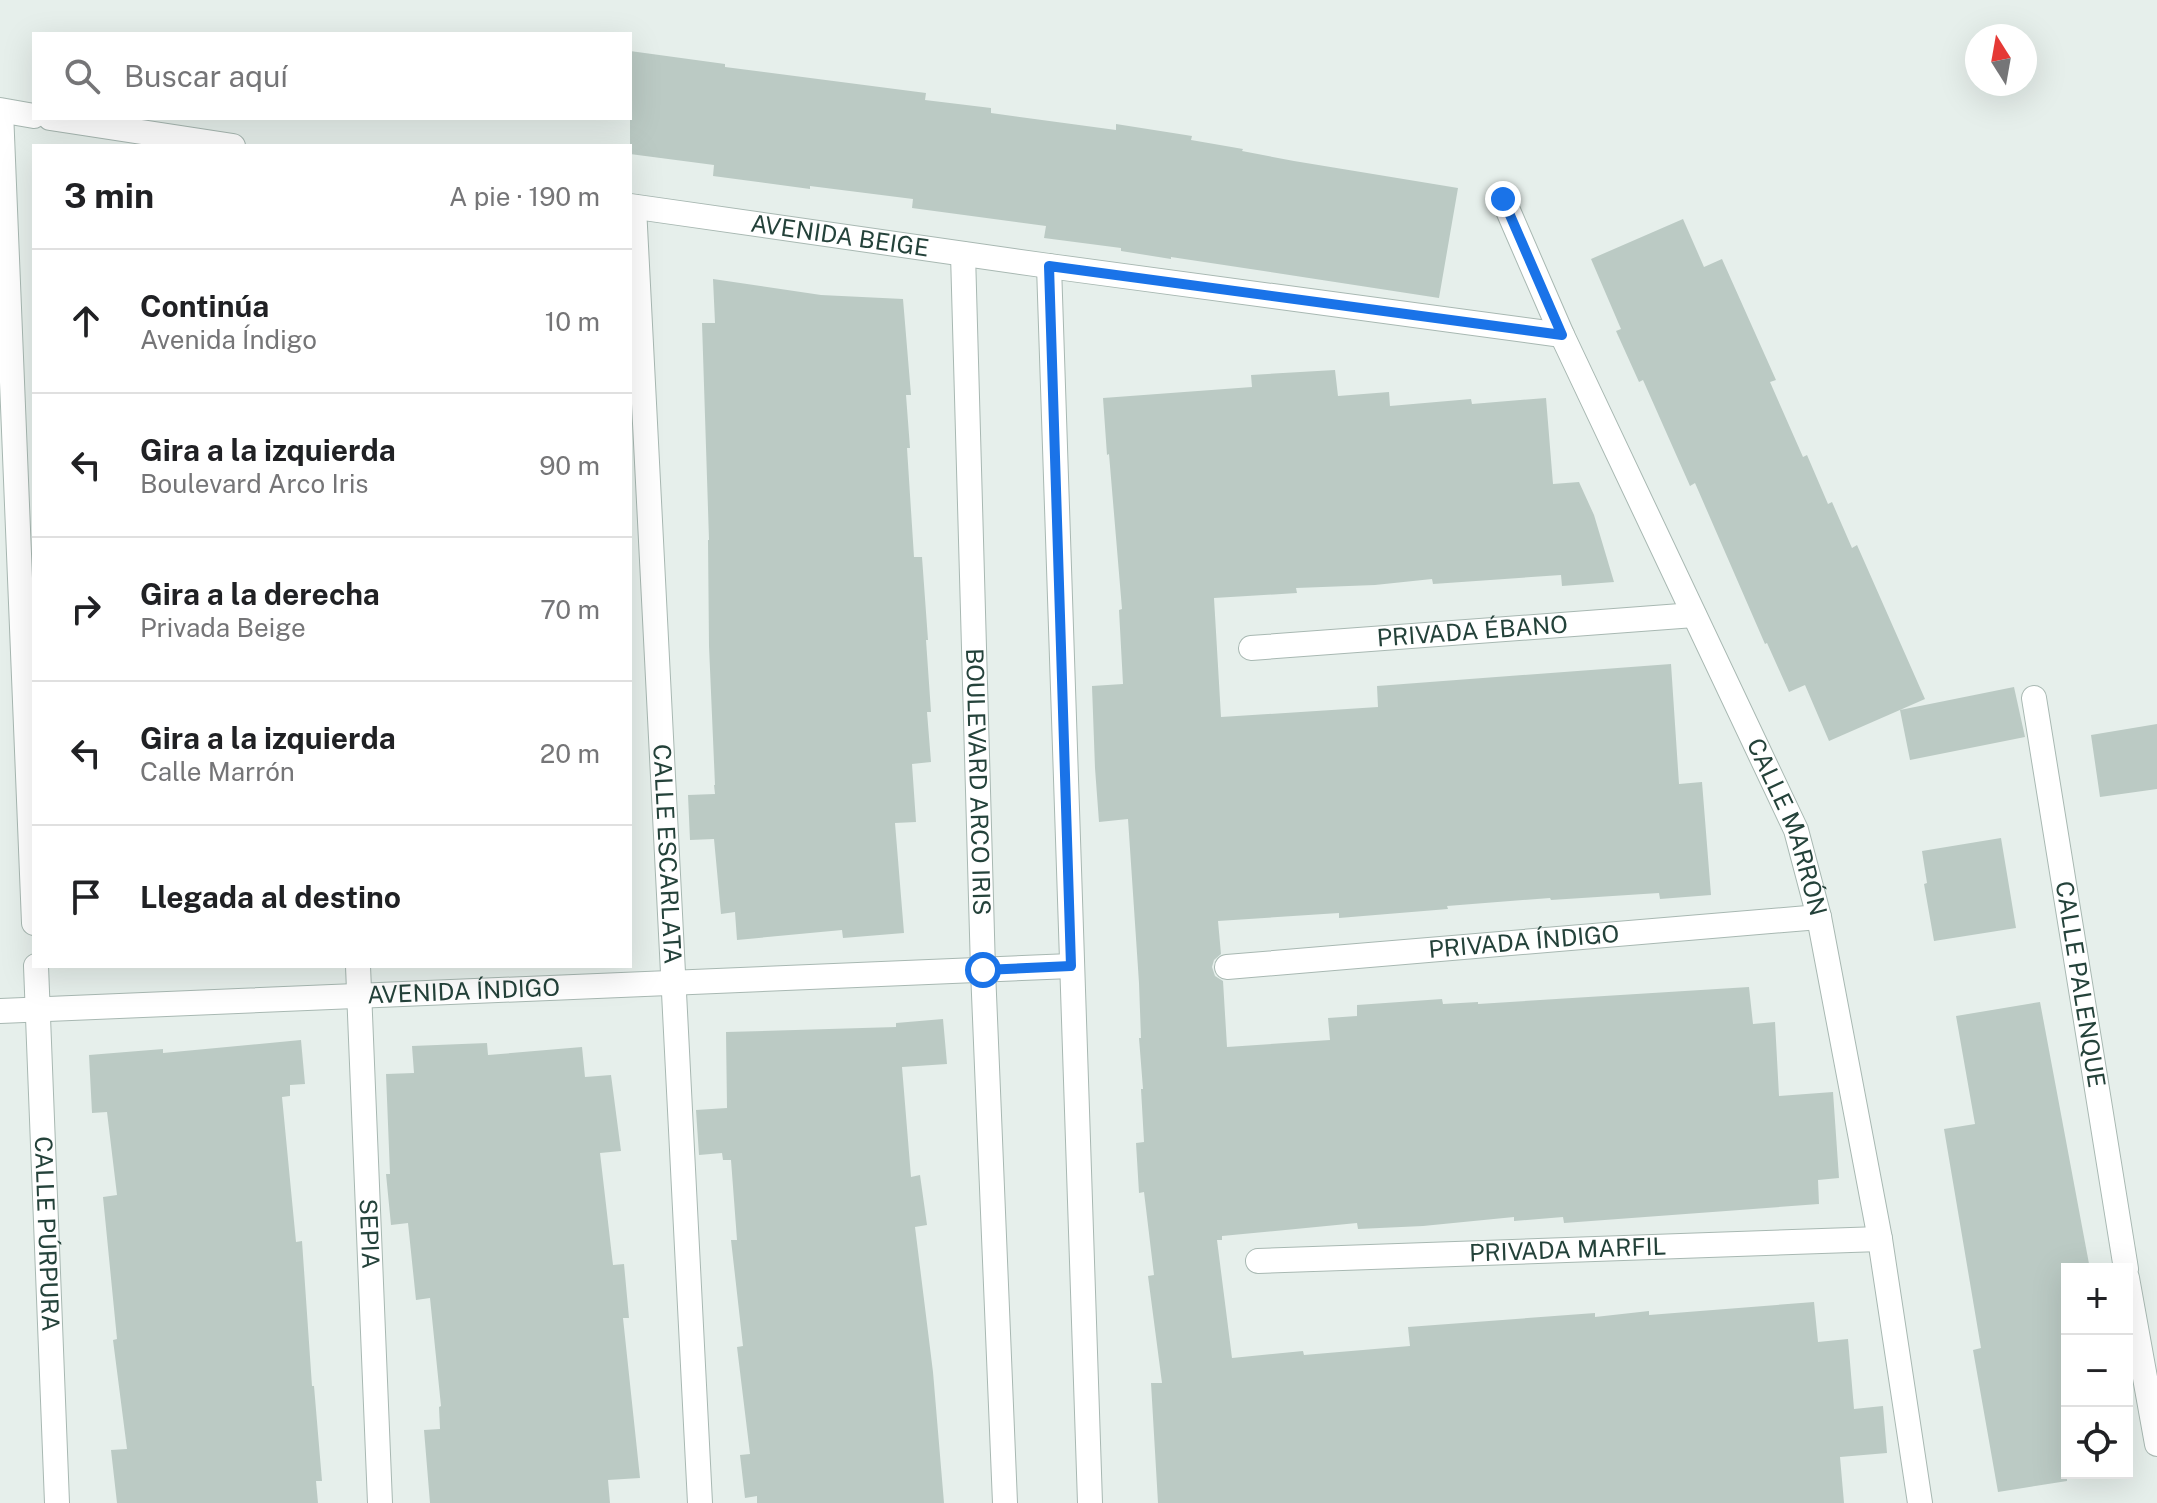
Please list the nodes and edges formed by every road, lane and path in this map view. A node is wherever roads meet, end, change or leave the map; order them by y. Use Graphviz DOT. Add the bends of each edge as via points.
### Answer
graph roads {
  1 [pos="0,110"];
  2 [pos="32,116"];
  3 [pos="63,120"];
  4 [pos="220,144"];
  5 [pos="1503,199"];
  6 [pos="632,207"];
  7 [pos="963,254"];
  8 [pos="1049,266"];
  9 [pos="1562,335"];
  10 [pos="1694,615"];
  11 [pos="1251,648"];
  12 [pos="2034,698"];
  13 [pos="32,875"];
  14 [pos="1819,917"];
  15 [pos="1071,966"];
  16 [pos="1227,967"];
  17 [pos="36,968"];
  18 [pos="358,968"];
  19 [pos="983,970"];
  20 [pos="674,983"];
  21 [pos="359,996"];
  22 [pos="38,1010"];
  23 [pos="0,1011"];
  24 [pos="1880,1239"];
  25 [pos="1258,1261"];
  26 [pos="2125,1263"];
  27 [pos="2157,1311"];
  28 [pos="2133,1312"];
  29 [pos="2133,1317"];
  30 [pos="2157,1444"];
  31 [pos="57,1503"];
  32 [pos="380,1503"];
  33 [pos="700,1503"];
  34 [pos="1005,1503"];
  35 [pos="1090,1503"];
  36 [pos="1920,1503"];
  1 -- 2 [label="street"];
  1 -- 13 [label="street"];
  3 -- 4 [label="street"];
  5 -- 9 [label="street, CALLE MARRÓN"];
  6 -- 7 [label="street, AVENIDA BEIGE"];
  6 -- 20 [label="street, CALLE ESCARLATA"];
  7 -- 8 [label="street, AVENIDA BEIGE"];
  7 -- 19 [label="street, BOULEVARD ARCO IRIS"];
  8 -- 9 [label="street, AVENIDA BEIGE"];
  8 -- 15 [label="street"];
  9 -- 10 [label="street, CALLE MARRÓN"];
  10 -- 11 [label="street, PRIVADA ÉBANO"];
  10 -- 14 [label="street, CALLE MARRÓN" via="1796,830"];
  12 -- 26 [label="street, CALLE PALENQUE"];
  14 -- 16 [label="street, PRIVADA ÍNDIGO"];
  14 -- 24 [label="street, CALLE MARRÓN"];
  15 -- 19 [label="street, AVENIDA ÍNDIGO"];
  15 -- 35 [label="street"];
  17 -- 22 [label="street, CALLE PÚRPURA"];
  18 -- 21 [label="street, SEPIA"];
  19 -- 20 [label="street, AVENIDA ÍNDIGO"];
  19 -- 34 [label="street, BOULEVARD ARCO IRIS"];
  20 -- 21 [label="street, AVENIDA ÍNDIGO"];
  20 -- 33 [label="street, CALLE ESCARLATA"];
  21 -- 22 [label="street, AVENIDA ÍNDIGO"];
  21 -- 32 [label="street, SEPIA"];
  22 -- 23 [label="street, AVENIDA ÍNDIGO"];
  22 -- 31 [label="street, CALLE PÚRPURA"];
  24 -- 25 [label="street, PRIVADA MARFIL"];
  24 -- 36 [label="street, CALLE MARRÓN"];
  27 -- 28 [label="street"];
  29 -- 30 [label="street"];
}
